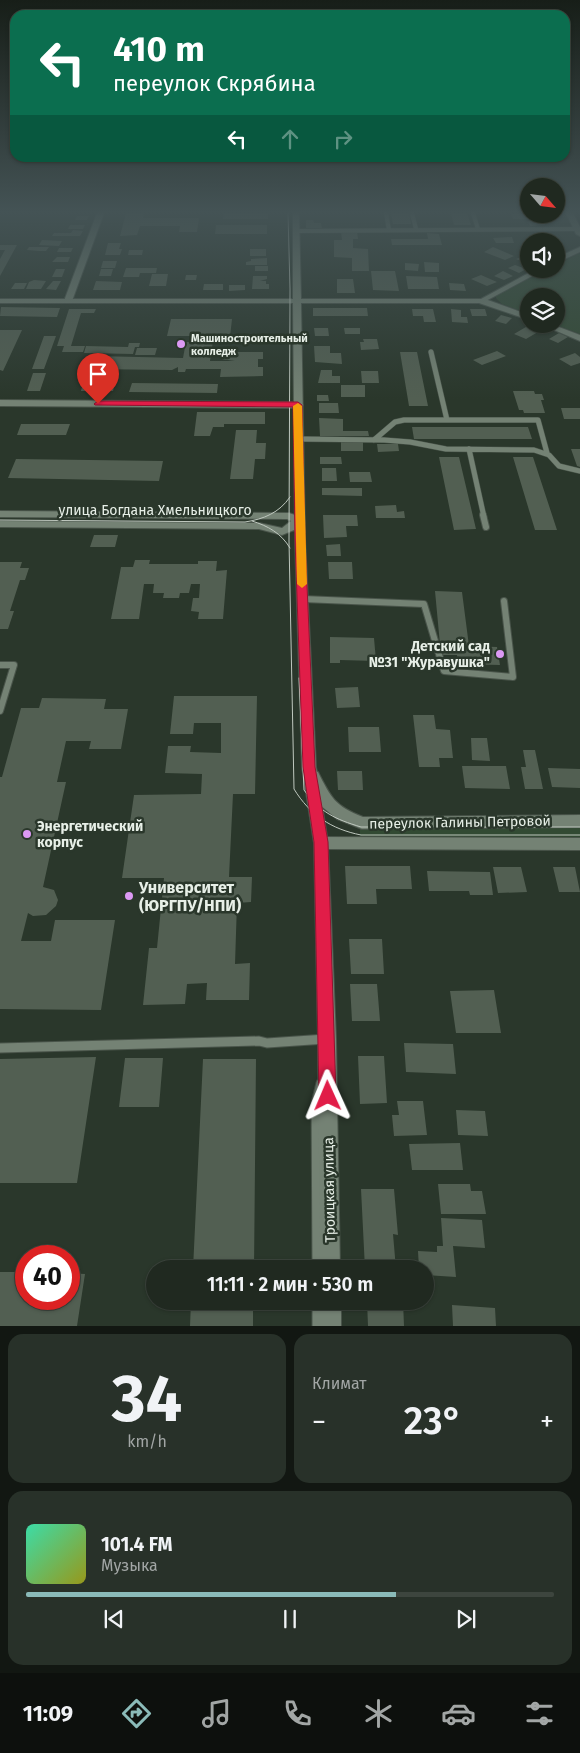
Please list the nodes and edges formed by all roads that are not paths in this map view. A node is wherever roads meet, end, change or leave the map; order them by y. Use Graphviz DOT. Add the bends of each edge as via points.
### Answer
graph roads {
  1 [pos="78,275"];
  2 [pos="298,275"];
  3 [pos="524,278"];
  4 [pos="0,301"];
  5 [pos="68,301"];
  6 [pos="299,301"];
  7 [pos="482,301"];
  8 [pos="520,315"];
  9 [pos="565,332"];
  10 [pos="580,338"];
  11 [pos="431,352"];
  12 [pos="0,403"];
  13 [pos="298,405"];
  14 [pos="447,420"];
  15 [pos="299,439"];
  16 [pos="374,440"];
  17 [pos="469,449"];
  18 [pos="547,453"];
  19 [pos="580,471"];
  20 [pos="0,514"];
  21 [pos="297,521"];
  22 [pos="0,524"];
  23 [pos="486,527"];
  24 [pos="302,599"];
  25 [pos="504,601"];
  26 [pos="0,665"];
  27 [pos="0,711"];
  28 [pos="309,767"];
  29 [pos="580,821"];
  30 [pos="321,842"];
  31 [pos="580,844"];
  32 [pos="327,1038"];
  33 [pos="0,1048"];
  34 [pos="327,1058"];
  35 [pos="317,1260"];
  36 [pos="330,1260"];
  37 [pos="317,1310"];
  38 [pos="330,1310"];
  39 [pos="317,1326"];
  40 [pos="331,1326"];
  1 -- 5 [label="street"];
  2 -- 6 [label="street, Троицкая улица"];
  3 -- 7 [label="street"];
  4 -- 5 [label="street"];
  5 -- 6 [label="street"];
  6 -- 7 [label="street"];
  6 -- 13 [label="street, Троицкая улица"];
  7 -- 8 [label="street"];
  9 -- 10 [label="street"];
  11 -- 14 [label="lane"];
  12 -- 13 [label="street"];
  13 -- 15 [label="street, Троицкая улица"];
  14 -- 16 [label="lane" via="395,422"];
  14 -- 18 [label="lane" via="538,420"];
  15 -- 16 [label="lane"];
  15 -- 21 [label="street, Троицкая улица"];
  16 -- 17 [label="lane"];
  17 -- 18 [label="lane"];
  17 -- 23 [label="lane"];
  18 -- 19 [label="lane" via="559,466"];
  20 -- 21 [label="street, улица Богдана Хмельницкого"];
  21 -- 22 [label="street, улица Богдана Хмельницкого" via="289,530 280,532 259,526"];
  21 -- 24 [label="street, Троицкая улица"];
  24 -- 25 [label="lane" via="424,604 444,671 512,677"];
  24 -- 28 [label="street, Троицкая улица"];
  26 -- 27 [label="lane" via="14,665"];
  28 -- 29 [label="street, переулок Галины Петровой" via="324,801 342,815 362,823"];
  28 -- 30 [label="street, Троицкая улица"];
  30 -- 31 [label="street, переулок Галины Петровой"];
  30 -- 32 [label="street, Троицкая улица"];
  32 -- 33 [label="lane" via="267,1043 259,1040"];
  32 -- 34 [label="street, Троицкая улица"];
  34 -- 35 [label="lane" via="316,1103"];
  34 -- 36 [label="street, Троицкая улица"];
  37 -- 39 [label="lane"];
  38 -- 40 [label="street"];
}
